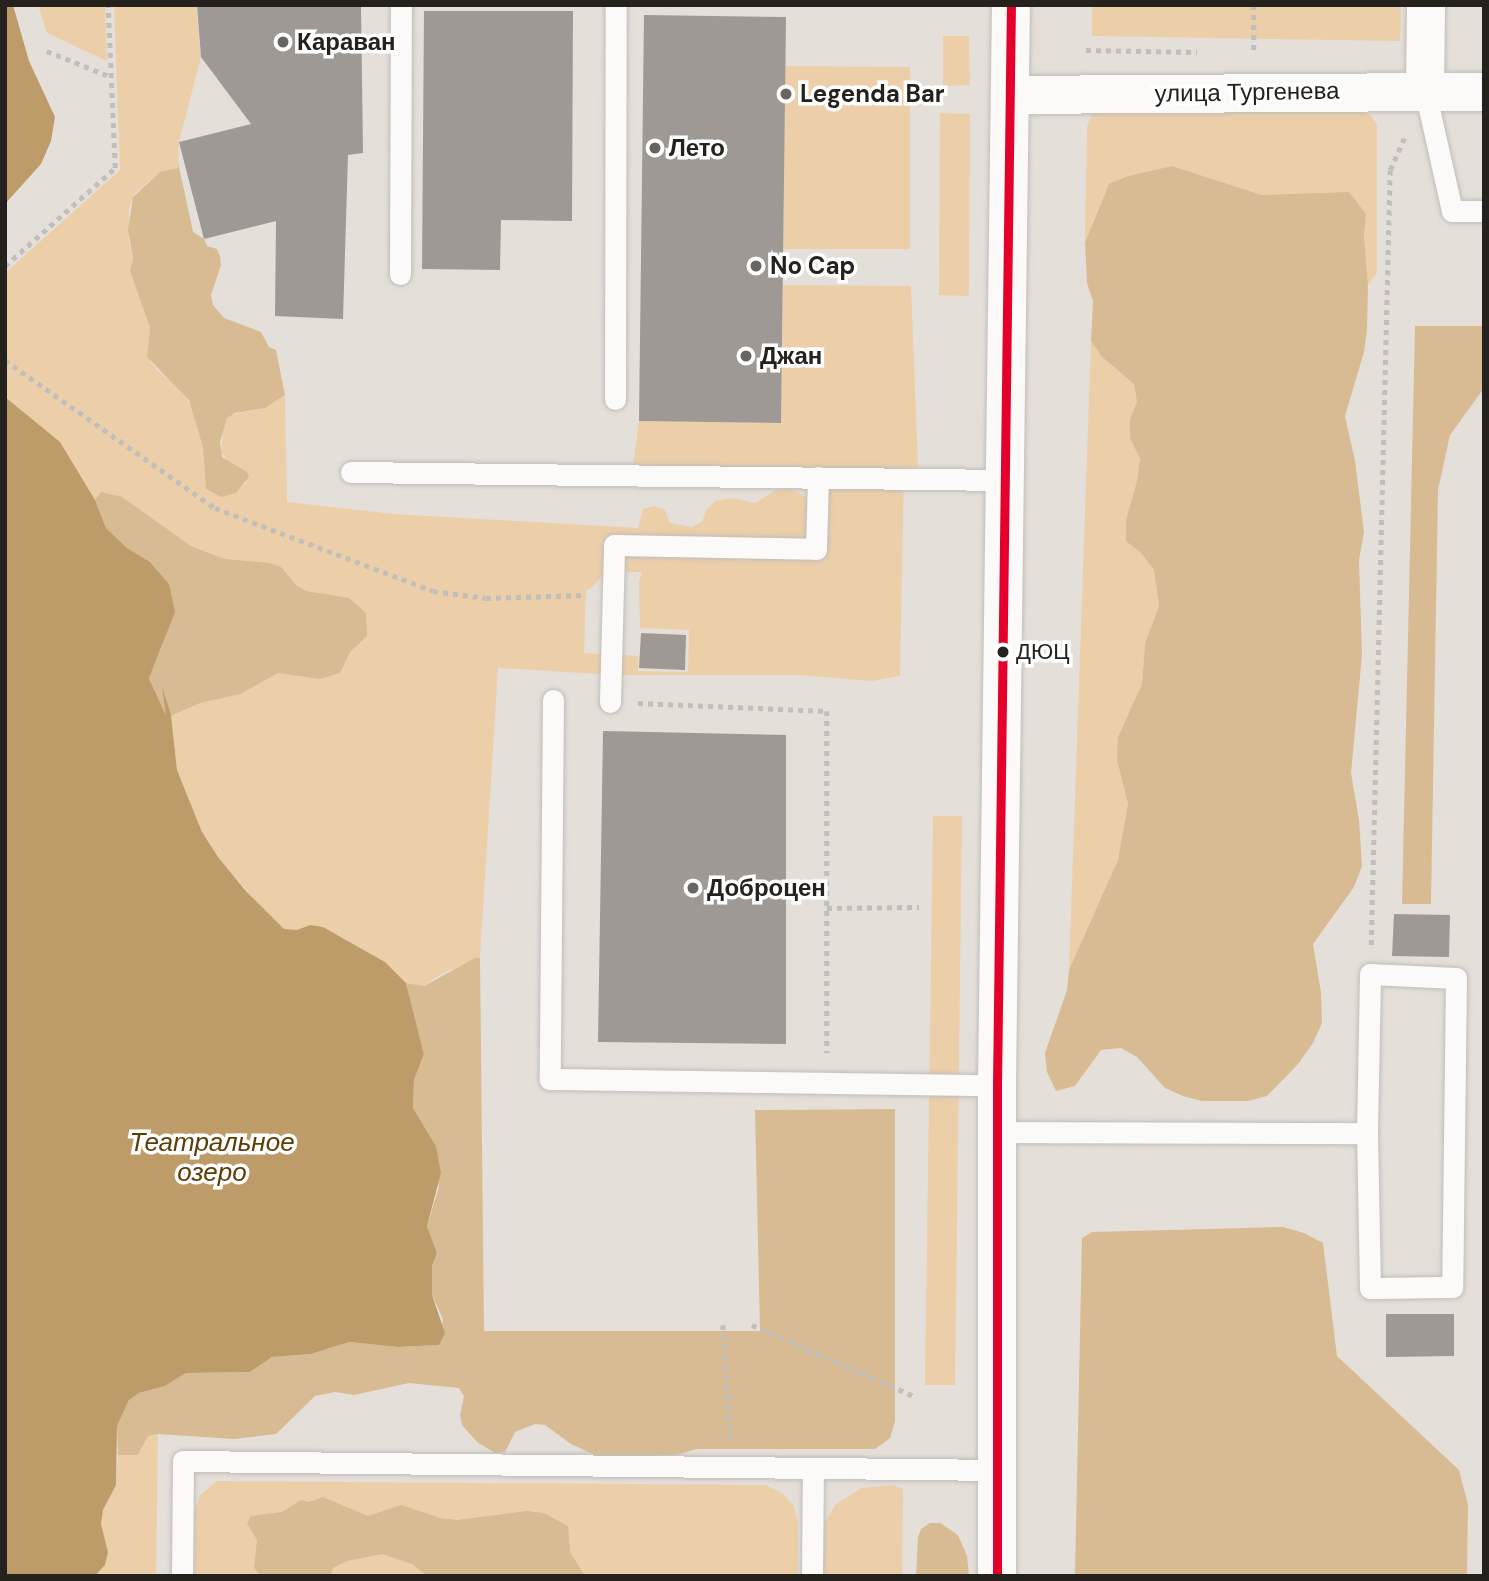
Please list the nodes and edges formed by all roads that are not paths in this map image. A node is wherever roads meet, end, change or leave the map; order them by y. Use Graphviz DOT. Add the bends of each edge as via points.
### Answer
graph roads {
  1 [pos="401,5"];
  2 [pos="616,5"];
  3 [pos="1011,5"];
  4 [pos="1426,5"];
  5 [pos="1425,91"];
  6 [pos="1484,92"];
  7 [pos="1010,94"];
  8 [pos="1484,211"];
  9 [pos="400,274"];
  10 [pos="615,399"];
  11 [pos="351,472"];
  12 [pos="818,477"];
  13 [pos="1006,480"];
  14 [pos="552,700"];
  15 [pos="610,702"];
  16 [pos="998,1085"];
  17 [pos="999,1132"];
  18 [pos="1367,1133"];
  19 [pos="813,1468"];
  20 [pos="998,1470"];
  21 [pos="182,1576"];
  22 [pos="812,1576"];
  23 [pos="997,1576"];
  1 -- 9 [label="lane"];
  2 -- 10 [label="lane"];
  3 -- 7 [label="main road"];
  4 -- 5 [label="main road"];
  5 -- 6 [label="main road, улица Тургенева"];
  5 -- 7 [label="main road, улица Тургенева"];
  5 -- 8 [label="lane" via="1452,211"];
  7 -- 13 [label="main road"];
  11 -- 12 [label="lane"];
  12 -- 13 [label="lane"];
  12 -- 15 [label="lane" via="816,549 614,545"];
  13 -- 16 [label="main road"];
  14 -- 16 [label="lane" via="550,1079"];
  16 -- 17 [label="main road"];
  17 -- 18 [label="lane"];
  17 -- 20 [label="main road"];
  18 -- 18 [label="lane" via="1370,1288 1452,1287 1456,978 1370,974"];
  19 -- 20 [label="lane"];
  19 -- 21 [label="lane" via="183,1461"];
  19 -- 22 [label="lane"];
  20 -- 23 [label="main road"];
}
